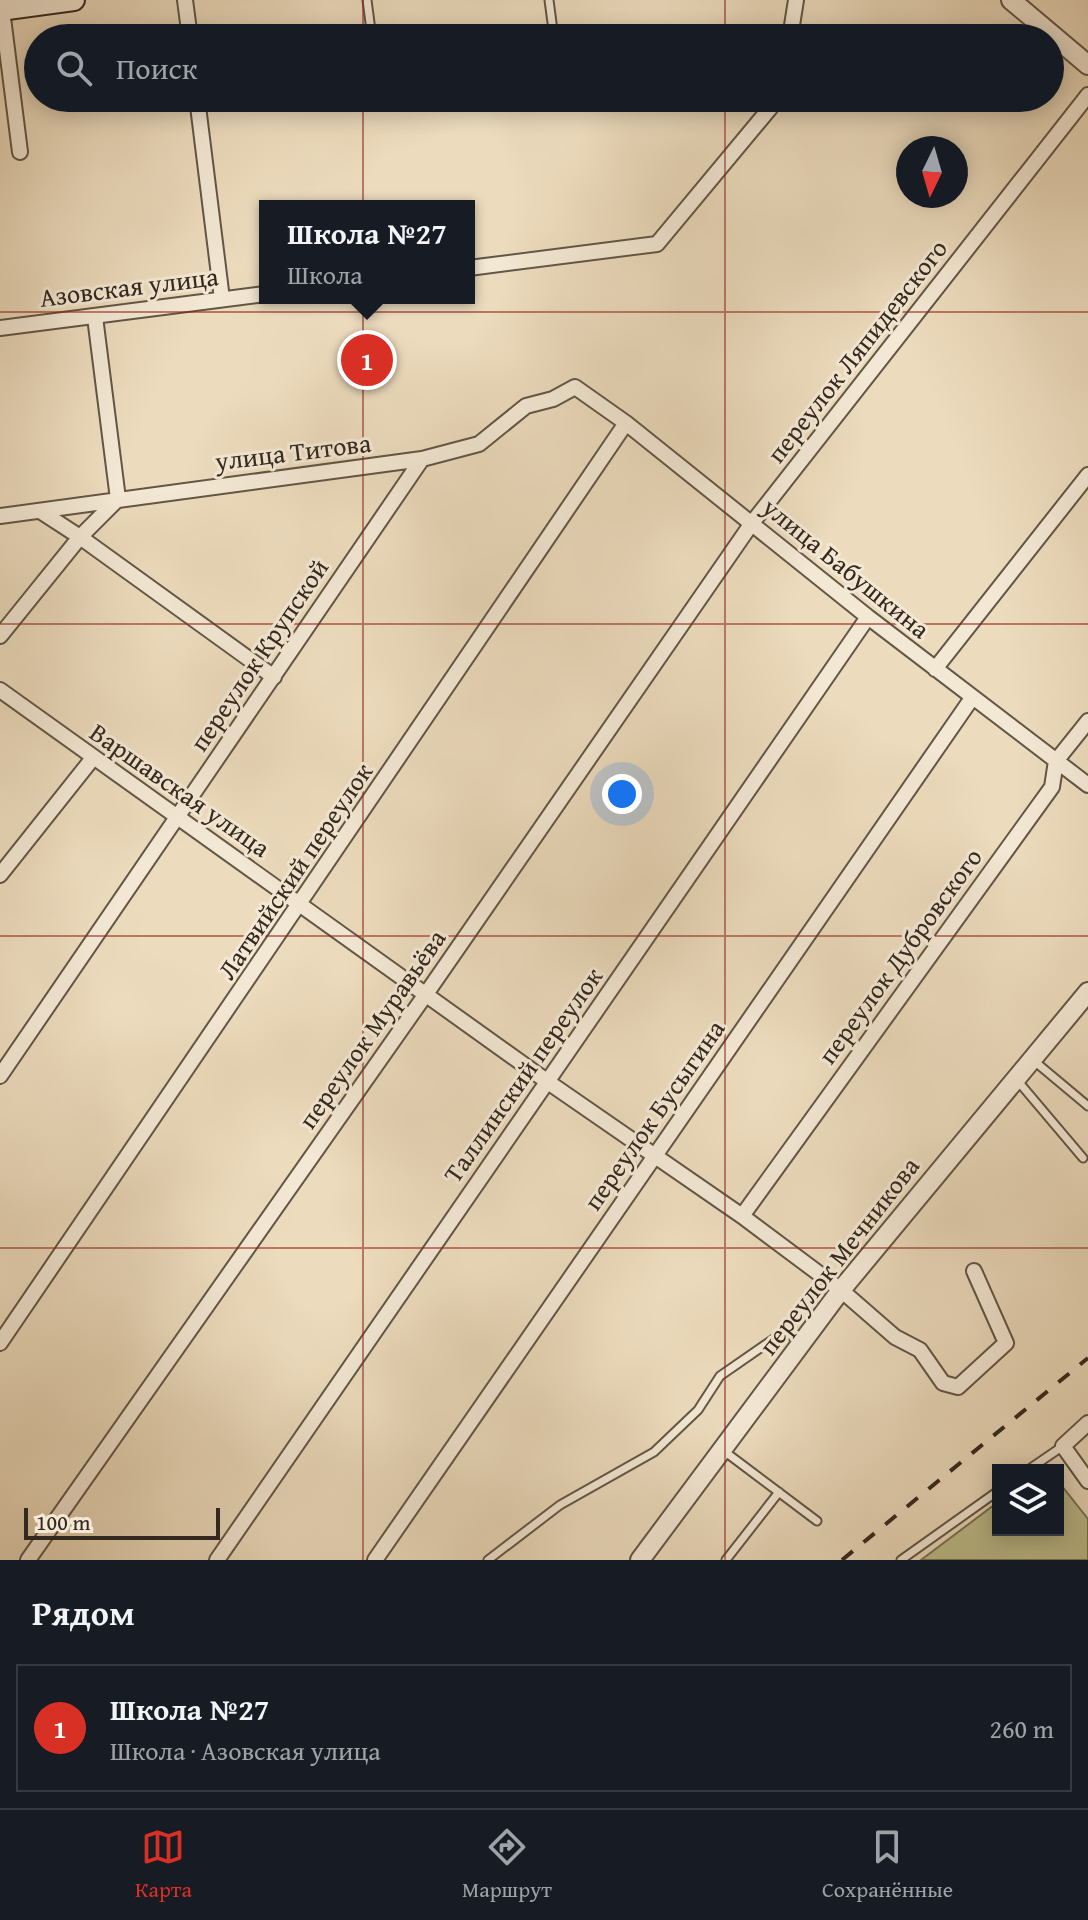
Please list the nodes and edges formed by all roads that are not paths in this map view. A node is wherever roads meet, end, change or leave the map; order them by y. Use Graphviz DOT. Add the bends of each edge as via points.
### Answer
graph roads {
  1 [pos="74,0"];
  2 [pos="185,0"];
  3 [pos="367,0"];
  4 [pos="549,0"];
  5 [pos="796,0"];
  6 [pos="1011,0"];
  7 [pos="1,9"];
  8 [pos="188,24"];
  9 [pos="370,24"];
  10 [pos="552,24"];
  11 [pos="792,24"];
  12 [pos="1039,24"];
  13 [pos="1064,45"];
  14 [pos="1088,65"];
  15 [pos="1088,95"];
  16 [pos="199,112"];
  17 [pos="767,112"];
  18 [pos="20,152"];
  19 [pos="475,267"];
  20 [pos="259,295"];
  21 [pos="222,299"];
  22 [pos="95,317"];
  23 [pos="0,328"];
  24 [pos="575,387"];
  25 [pos="626,423"];
  26 [pos="422,459"];
  27 [pos="1088,475"];
  28 [pos="118,499"];
  29 [pos="40,511"];
  30 [pos="0,516"];
  31 [pos="752,523"];
  32 [pos="80,537"];
  33 [pos="868,617"];
  34 [pos="0,636"];
  35 [pos="935,669"];
  36 [pos="274,677"];
  37 [pos="0,690"];
  38 [pos="972,698"];
  39 [pos="1088,721"];
  40 [pos="93,758"];
  41 [pos="1056,761"];
  42 [pos="1088,785"];
  43 [pos="177,817"];
  44 [pos="0,875"];
  45 [pos="301,905"];
  46 [pos="1088,992"];
  47 [pos="426,994"];
  48 [pos="1032,1058"];
  49 [pos="0,1076"];
  50 [pos="1015,1078"];
  51 [pos="548,1082"];
  52 [pos="1088,1106"];
  53 [pos="655,1155"];
  54 [pos="1083,1158"];
  55 [pos="742,1216"];
  56 [pos="974,1271"];
  57 [pos="841,1290"];
  58 [pos="0,1343"];
  59 [pos="801,1343"];
  60 [pos="1088,1423"];
  61 [pos="1063,1446"];
  62 [pos="722,1450"];
  63 [pos="1037,1464"];
  64 [pos="1088,1481"];
  65 [pos="779,1492"];
  66 [pos="992,1495"];
  67 [pos="817,1521"];
  68 [pos="28,1560"];
  69 [pos="217,1560"];
  70 [pos="375,1560"];
  71 [pos="488,1560"];
  72 [pos="640,1560"];
  73 [pos="726,1560"];
  74 [pos="901,1560"];
  1 -- 7 [label="main road"];
  2 -- 8 [label="street"];
  3 -- 9 [label="lane"];
  4 -- 10 [label="lane"];
  5 -- 11 [label="street"];
  6 -- 12 [label="street"];
  7 -- 18 [label="street"];
  13 -- 14 [label="street"];
  15 -- 31 [label="street, переулок Ляпидевского"];
  16 -- 21 [label="street"];
  17 -- 19 [label="street" via="657,244"];
  20 -- 21 [label="street, Азовская улица"];
  21 -- 22 [label="street, Азовская улица"];
  22 -- 23 [label="street, Азовская улица"];
  22 -- 28 [label="street"];
  24 -- 25 [label="street, улица Бабушкина"];
  24 -- 26 [label="street, улица Титова" via="526,406 479,444"];
  25 -- 31 [label="street, улица Бабушкина"];
  25 -- 45 [label="street, Латвийский переулок"];
  26 -- 28 [label="street, улица Титова"];
  26 -- 36 [label="street, переулок Крупской"];
  27 -- 35 [label="street"];
  28 -- 29 [label="street, улица Титова"];
  28 -- 32 [label="street"];
  29 -- 30 [label="street, улица Титова"];
  29 -- 32 [label="street"];
  31 -- 33 [label="street, улица Бабушкина"];
  31 -- 47 [label="street, переулок Муравьёва"];
  32 -- 34 [label="street"];
  32 -- 36 [label="street"];
  33 -- 35 [label="street, улица Бабушкина"];
  33 -- 51 [label="street, Таллинский переулок"];
  35 -- 38 [label="street, улица Бабушкина"];
  36 -- 43 [label="street, переулок Крупской"];
  37 -- 40 [label="street, Варшавская улица"];
  38 -- 41 [label="street, улица Бабушкина"];
  38 -- 53 [label="street, переулок Бусыгина"];
  39 -- 41 [label="street, переулок Дубровского"];
  40 -- 43 [label="street, Варшавская улица"];
  40 -- 44 [label="street"];
  41 -- 42 [label="street, улица Бабушкина"];
  41 -- 55 [label="street, переулок Дубровского" via="1052,787"];
  43 -- 45 [label="street, Варшавская улица"];
  43 -- 49 [label="street, переулок Крупской"];
  45 -- 47 [label="street, Варшавская улица"];
  45 -- 58 [label="street, Латвийский переулок"];
  46 -- 48 [label="street, переулок Мечникова"];
  47 -- 51 [label="street, Варшавская улица"];
  47 -- 68 [label="street, переулок Муравьёва"];
  48 -- 50 [label="street, переулок Мечникова"];
  48 -- 52 [label="lane"];
  50 -- 54 [label="lane"];
  50 -- 57 [label="street, переулок Мечникова"];
  51 -- 53 [label="street, Варшавская улица"];
  51 -- 69 [label="street, Таллинский переулок"];
  53 -- 55 [label="street, Варшавская улица"];
  53 -- 70 [label="street, переулок Бусыгина"];
  55 -- 57 [label="street, Варшавская улица"];
  56 -- 57 [label="street, Варшавская улица" via="1006,1343 958,1387 943,1383 920,1350 895,1337"];
  57 -- 59 [label="street, переулок Мечникова"];
  59 -- 62 [label="street, переулок Мечникова"];
  59 -- 71 [label="lane" via="785,1331 720,1376 698,1410 654,1452 560,1505"];
  60 -- 61 [label="street"];
  61 -- 63 [label="lane"];
  61 -- 64 [label="street"];
  62 -- 65 [label="lane"];
  62 -- 72 [label="street, переулок Мечникова"];
  65 -- 67 [label="lane"];
  65 -- 73 [label="lane"];
  66 -- 74 [label="lane"];
}
